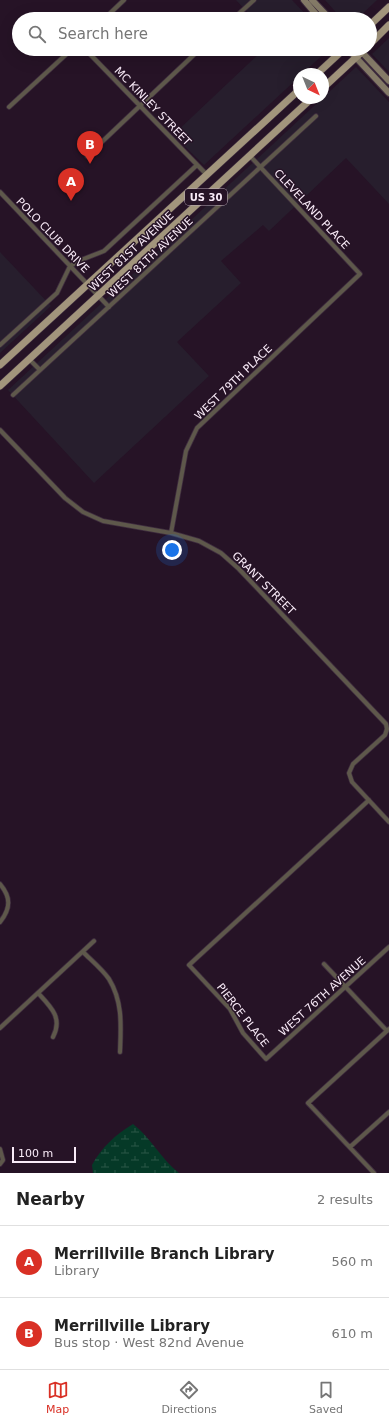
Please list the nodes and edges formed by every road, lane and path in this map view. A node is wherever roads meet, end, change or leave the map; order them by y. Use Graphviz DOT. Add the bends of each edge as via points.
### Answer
graph roads {
  1 [pos="124,0"];
  2 [pos="254,0"];
  3 [pos="304,0"];
  4 [pos="312,0"];
  5 [pos="389,7"];
  6 [pos="111,12"];
  7 [pos="241,12"];
  8 [pos="314,12"];
  9 [pos="323,12"];
  10 [pos="377,18"];
  11 [pos="389,25"];
  12 [pos="377,37"];
  13 [pos="64,56"];
  14 [pos="92,56"];
  15 [pos="193,56"];
  16 [pos="336,56"];
  17 [pos="356,56"];
  18 [pos="363,56"];
  19 [pos="364,56"];
  20 [pos="323,68"];
  21 [pos="388,77"];
  22 [pos="329,82"];
  23 [pos="389,93"];
  24 [pos="293,96"];
  25 [pos="306,104"];
  26 [pos="141,106"];
  27 [pos="9,107"];
  28 [pos="316,116"];
  29 [pos="87,156"];
  30 [pos="250,156"];
  31 [pos="197,165"];
  32 [pos="260,167"];
  33 [pos="207,175"];
  34 [pos="0,192"];
  35 [pos="70,266"];
  36 [pos="360,274"];
  37 [pos="88,284"];
  38 [pos="99,296"];
  39 [pos="110,307"];
  40 [pos="0,344"];
  41 [pos="29,359"];
  42 [pos="0,365"];
  43 [pos="40,370"];
  44 [pos="0,386"];
  45 [pos="13,395"];
  46 [pos="0,430"];
  47 [pos="171,533"];
  48 [pos="369,800"];
  49 [pos="389,822"];
  50 [pos="0,884"];
  51 [pos="0,922"];
  52 [pos="94,941"];
  53 [pos="389,947"];
  54 [pos="83,952"];
  55 [pos="324,964"];
  56 [pos="345,987"];
  57 [pos="38,993"];
  58 [pos="0,1028"];
  59 [pos="388,1030"];
  60 [pos="53,1037"];
  61 [pos="120,1052"];
  62 [pos="266,1059"];
  63 [pos="389,1112"];
  64 [pos="350,1147"];
  65 [pos="0,1149"];
  66 [pos="0,1164"];
  67 [pos="374,1173"];
  1 -- 6 [label="street"];
  2 -- 7 [label="street"];
  3 -- 8 [label="main road"];
  4 -- 9 [label="main road"];
  5 -- 10 [label="main road"];
  11 -- 12 [label="main road"];
  13 -- 27 [label="street"];
  14 -- 26 [label="street, MC KINLEY STREET"];
  15 -- 26 [label="street"];
  16 -- 20 [label="main road"];
  17 -- 22 [label="main road"];
  18 -- 23 [label="main road"];
  19 -- 21 [label="main road"];
  24 -- 33 [label="main road, WEST 81ST AVENUE / US 30"];
  25 -- 30 [label="main road, WEST 81ST AVENUE / US 30"];
  26 -- 29 [label="street"];
  26 -- 31 [label="street, MC KINLEY STREET"];
  28 -- 32 [label="street, WEST 81TH AVENUE"];
  30 -- 32 [label="street, CLEVELAND PLACE"];
  30 -- 38 [label="main road, WEST 81ST AVENUE / US 30"];
  31 -- 33 [label="street, MC KINLEY STREET"];
  31 -- 35 [label="street" via="104,251"];
  32 -- 36 [label="street, CLEVELAND PLACE"];
  32 -- 39 [label="street, WEST 81TH AVENUE"];
  33 -- 37 [label="main road, WEST 81ST AVENUE / US 30"];
  34 -- 35 [label="street, POLO CLUB DRIVE"];
  35 -- 37 [label="street, POLO CLUB DRIVE"];
  35 -- 40 [label="street" via="56,293"];
  36 -- 47 [label="street, WEST 79TH PLACE" via="198,428 186,451"];
  37 -- 38 [label="street, POLO CLUB DRIVE"];
  37 -- 42 [label="main road, WEST 81ST AVENUE / US 30"];
  38 -- 39 [label="street, POLO CLUB DRIVE"];
  38 -- 41 [label="main road, WEST 81ST AVENUE / US 30"];
  39 -- 43 [label="street, WEST 81TH AVENUE"];
  41 -- 43 [label="street"];
  41 -- 44 [label="main road, WEST 81ST AVENUE / US 30"];
  43 -- 45 [label="street, WEST 81TH AVENUE"];
  46 -- 47 [label="street, GRANT STREET" via="65,498 83,512 103,521"];
  47 -- 48 [label="street, GRANT STREET" via="199,541 221,553 239,568 386,724 385,735 353,764 350,771 351,780"];
  48 -- 49 [label="street, GRANT STREET"];
  48 -- 62 [label="street, PIERCE PLACE" via="189,965 230,1009 243,1033"];
  50 -- 51 [label="street" via="9,895 9,905"];
  52 -- 54 [label="street"];
  53 -- 56 [label="street, WEST 76TH AVENUE"];
  54 -- 57 [label="street"];
  54 -- 61 [label="street" via="108,978 116,994 122,1024"];
  55 -- 56 [label="street"];
  56 -- 59 [label="street"];
  56 -- 62 [label="street, WEST 76TH AVENUE"];
  57 -- 58 [label="street"];
  57 -- 60 [label="street" via="57,1018 58,1028"];
  59 -- 64 [label="street" via="308,1103"];
  63 -- 64 [label="street"];
  64 -- 67 [label="street"];
  65 -- 66 [label="street" via="3,1160"];
}
